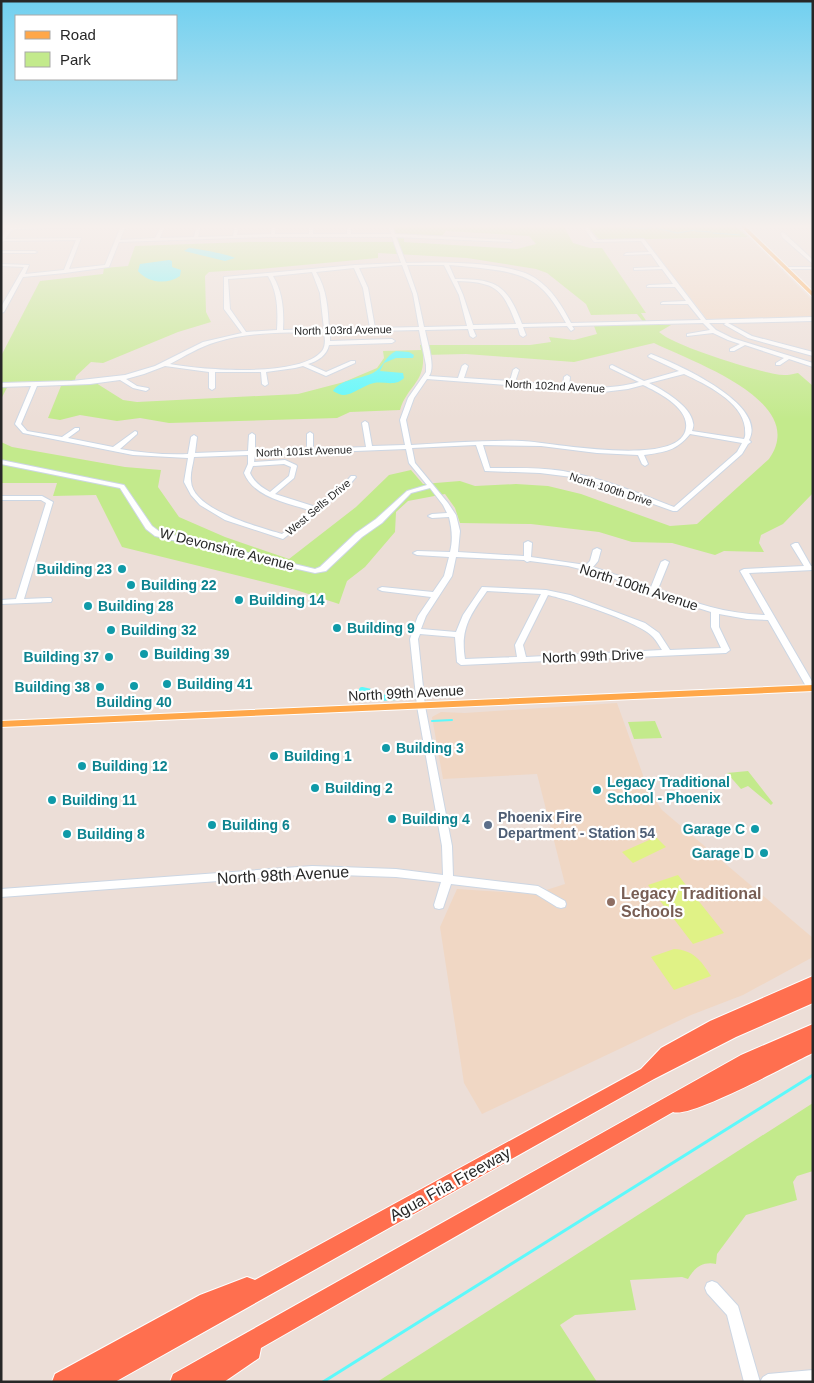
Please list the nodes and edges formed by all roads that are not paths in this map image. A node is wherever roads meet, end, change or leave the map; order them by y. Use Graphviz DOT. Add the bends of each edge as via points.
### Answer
graph roads {
  1 [pos="14,290"];
  2 [pos="227,290"];
  3 [pos="276,290"];
  4 [pos="320,290"];
  5 [pos="365,290"];
  6 [pos="413,290"];
  7 [pos="458,290"];
  8 [pos="501,290"];
  9 [pos="545,290"];
  10 [pos="680,290"];
  11 [pos="1,299"];
  12 [pos="9,299"];
  13 [pos="690,302"];
  14 [pos="663,303"];
  15 [pos="1,312"];
  16 [pos="813,319"];
  17 [pos="704,321"];
  18 [pos="727,324"];
  19 [pos="520,326"];
  20 [pos="470,327"];
  21 [pos="570,327"];
  22 [pos="422,328"];
  23 [pos="373,330"];
  24 [pos="327,331"];
  25 [pos="280,332"];
  26 [pos="714,332"];
  27 [pos="245,334"];
  28 [pos="523,335"];
  29 [pos="689,335"];
  30 [pos="473,336"];
  31 [pos="392,341"];
  32 [pos="327,343"];
  33 [pos="744,344"];
  34 [pos="732,350"];
  35 [pos="813,354"];
  36 [pos="651,356"];
  37 [pos="789,357"];
  38 [pos="353,362"];
  39 [pos="164,364"];
  40 [pos="304,364"];
  41 [pos="778,364"];
  42 [pos="813,365"];
  43 [pos="465,366"];
  44 [pos="612,367"];
  45 [pos="263,370"];
  46 [pos="516,370"];
  47 [pos="212,372"];
  48 [pos="683,372"];
  49 [pos="426,377"];
  50 [pos="568,377"];
  51 [pos="121,378"];
  52 [pos="460,380"];
  53 [pos="36,384"];
  54 [pos="265,384"];
  55 [pos="512,384"];
  56 [pos="642,384"];
  57 [pos="1,385"];
  58 [pos="212,388"];
  59 [pos="566,388"];
  60 [pos="146,389"];
  61 [pos="365,423"];
  62 [pos="77,429"];
  63 [pos="689,432"];
  64 [pos="135,433"];
  65 [pos="310,434"];
  66 [pos="252,435"];
  67 [pos="194,437"];
  68 [pos="62,440"];
  69 [pos="748,442"];
  70 [pos="479,443"];
  71 [pos="407,447"];
  72 [pos="369,448"];
  73 [pos="114,450"];
  74 [pos="310,450"];
  75 [pos="251,453"];
  76 [pos="640,454"];
  77 [pos="193,455"];
  78 [pos="1,462"];
  79 [pos="13,464"];
  80 [pos="251,464"];
  81 [pos="645,464"];
  82 [pos="1,468"];
  83 [pos="353,477"];
  84 [pos="431,486"];
  85 [pos="270,495"];
  86 [pos="1,498"];
  87 [pos="317,510"];
  88 [pos="452,515"];
  89 [pos="432,516"];
  90 [pos="528,543"];
  91 [pos="795,545"];
  92 [pos="598,550"];
  93 [pos="417,552"];
  94 [pos="453,555"];
  95 [pos="527,560"];
  96 [pos="665,562"];
  97 [pos="588,568"];
  98 [pos="811,568"];
  99 [pos="382,589"];
  100 [pos="653,591"];
  101 [pos="546,592"];
  102 [pos="436,596"];
  103 [pos="48,600"];
  104 [pos="19,601"];
  105 [pos="1,602"];
  106 [pos="715,612"];
  107 [pos="771,618"];
  108 [pos="415,631"];
  109 [pos="458,635"];
  110 [pos="668,653"];
  111 [pos="522,659"];
  112 [pos="812,688"];
  113 [pos="421,706"];
  114 [pos="1,724"];
  115 [pos="447,879"];
  116 [pos="1,893"];
  117 [pos="561,904"];
  118 [pos="439,905"];
  119 [pos="813,984"];
  120 [pos="813,995"];
  121 [pos="813,1031"];
  122 [pos="813,1044"];
  123 [pos="639,1080"];
  124 [pos="654,1113"];
  125 [pos="282,1274"];
  126 [pos="712,1288"];
  127 [pos="293,1319"];
  128 [pos="813,1378"];
  129 [pos="63,1382"];
  130 [pos="93,1382"];
  131 [pos="181,1382"];
  132 [pos="204,1382"];
  133 [pos="752,1382"];
  134 [pos="768,1382"];
  1 -- 12 [label="street"];
  2 -- 27 [label="street" via="228,309"];
  3 -- 25 [label="street" via="282,310"];
  4 -- 24 [label="street"];
  5 -- 23 [label="street"];
  6 -- 22 [label="street"];
  7 -- 20 [label="street"];
  8 -- 19 [label="street" via="509,298"];
  9 -- 21 [label="street" via="555,298"];
  10 -- 13 [label="street"];
  11 -- 12 [label="street"];
  12 -- 15 [label="street"];
  13 -- 14 [label="street"];
  13 -- 17 [label="street"];
  16 -- 17 [label="street, North 103rd Avenue"];
  17 -- 21 [label="street, North 103rd Avenue"];
  17 -- 26 [label="street"];
  18 -- 35 [label="street" via="745,335"];
  19 -- 20 [label="street, North 103rd Avenue"];
  19 -- 21 [label="street, North 103rd Avenue"];
  19 -- 28 [label="street"];
  20 -- 22 [label="street, North 103rd Avenue"];
  20 -- 30 [label="street"];
  22 -- 23 [label="street, North 103rd Avenue"];
  22 -- 49 [label="street" via="429,365"];
  23 -- 24 [label="street, North 103rd Avenue"];
  24 -- 25 [label="street, North 103rd Avenue"];
  24 -- 32 [label="street"];
  25 -- 27 [label="street, North 103rd Avenue"];
  26 -- 29 [label="street"];
  26 -- 33 [label="street"];
  27 -- 39 [label="street, North 103rd Avenue" via="202,345"];
  31 -- 32 [label="street"];
  32 -- 40 [label="street" via="321,355"];
  33 -- 34 [label="street"];
  33 -- 37 [label="street"];
  36 -- 48 [label="street"];
  37 -- 41 [label="street"];
  37 -- 42 [label="street"];
  38 -- 40 [label="street" via="326,374"];
  39 -- 47 [label="street"];
  39 -- 51 [label="street, North 103rd Avenue"];
  40 -- 45 [label="street"];
  43 -- 52 [label="street"];
  44 -- 56 [label="street"];
  45 -- 47 [label="street"];
  45 -- 54 [label="street"];
  46 -- 55 [label="street"];
  47 -- 58 [label="street"];
  48 -- 56 [label="street, North 102nd Avenue"];
  48 -- 69 [label="street" via="720,391 741,408 749,425"];
  49 -- 52 [label="street, North 102nd Avenue"];
  49 -- 71 [label="street" via="405,411"];
  50 -- 59 [label="street"];
  51 -- 53 [label="street, North 103rd Avenue"];
  51 -- 60 [label="street"];
  52 -- 55 [label="street, North 102nd Avenue"];
  53 -- 57 [label="street, North 103rd Avenue"];
  53 -- 68 [label="street, North 101st Avenue" via="18,424 28,433"];
  55 -- 59 [label="street, North 102nd Avenue"];
  56 -- 59 [label="street, North 102nd Avenue" via="609,389"];
  56 -- 63 [label="street" via="684,408 690,417"];
  61 -- 72 [label="street"];
  62 -- 68 [label="street"];
  63 -- 69 [label="street"];
  63 -- 76 [label="street, North 101st Avenue" via="670,448"];
  64 -- 73 [label="street"];
  65 -- 74 [label="street"];
  66 -- 75 [label="street"];
  67 -- 77 [label="street"];
  68 -- 73 [label="street, North 101st Avenue"];
  69 -- 70 [label="street, North 100th Drive" via="740,453 675,510 572,475 487,470"];
  70 -- 71 [label="street, North 101st Avenue"];
  70 -- 76 [label="street, North 101st Avenue" via="535,443"];
  71 -- 72 [label="street, North 101st Avenue"];
  71 -- 84 [label="street" via="412,463"];
  72 -- 74 [label="street, North 101st Avenue"];
  73 -- 77 [label="street, North 101st Avenue" via="150,455"];
  74 -- 75 [label="street, North 101st Avenue"];
  75 -- 77 [label="street, North 101st Avenue"];
  75 -- 80 [label="street"];
  76 -- 81 [label="street"];
  77 -- 87 [label="street, West Sells Drive" via="187,482 202,504 240,522 283,537"];
  78 -- 79 [label="street, W Devonshire Avenue"];
  79 -- 82 [label="street, W Devonshire Avenue"];
  79 -- 84 [label="street, W Devonshire Avenue" via="122,486 149,527 158,534 316,571 323,569 409,492"];
  80 -- 85 [label="street" via="247,474 250,483"];
  80 -- 85 [label="street" via="285,462 294,466 292,477"];
  83 -- 87 [label="street, West Sells Drive"];
  84 -- 88 [label="street"];
  85 -- 87 [label="street"];
  86 -- 104 [label="street" via="42,498 50,502"];
  88 -- 89 [label="street"];
  88 -- 94 [label="street" via="456,531"];
  90 -- 95 [label="street"];
  91 -- 98 [label="street"];
  92 -- 97 [label="street"];
  93 -- 94 [label="street, North 100th Avenue"];
  94 -- 95 [label="street, North 100th Avenue"];
  94 -- 102 [label="street" via="448,576"];
  95 -- 97 [label="street, North 100th Avenue"];
  96 -- 100 [label="street"];
  97 -- 100 [label="street, North 100th Avenue"];
  98 -- 107 [label="street" via="744,571"];
  99 -- 102 [label="street"];
  100 -- 106 [label="street, North 100th Avenue"];
  101 -- 109 [label="street" via="485,589 463,620"];
  101 -- 110 [label="street" via="634,621 656,635"];
  101 -- 111 [label="street" via="520,645"];
  102 -- 108 [label="street"];
  103 -- 104 [label="street"];
  104 -- 105 [label="street"];
  106 -- 107 [label="street, North 100th Avenue"];
  106 -- 110 [label="street, North 99th Drive" via="715,627 726,650"];
  107 -- 112 [label="street"];
  108 -- 109 [label="street"];
  108 -- 113 [label="street"];
  109 -- 111 [label="street, North 99th Drive" via="461,662"];
  110 -- 111 [label="street, North 99th Drive" via="592,652"];
  112 -- 113 [label="main road, North 99th Avenue"];
  113 -- 114 [label="main road, North 99th Avenue"];
  113 -- 115 [label="street" via="446,846"];
  115 -- 116 [label="street, North 98th Avenue" via="312,870"];
  115 -- 117 [label="street, North 98th Avenue" via="538,890"];
  115 -- 118 [label="street"];
  119 -- 123 [label="highway" via="716,1026 667,1052"];
  120 -- 123 [label="highway, Agua Fria Freeway" via="719,1038"];
  121 -- 124 [label="highway" via="747,1061"];
  122 -- 124 [label="highway" via="698,1100"];
  123 -- 125 [label="highway, Agua Fria Freeway"];
  124 -- 127 [label="highway"];
  125 -- 129 [label="highway" via="207,1302"];
  125 -- 130 [label="highway, Agua Fria Freeway"];
  126 -- 133 [label="street" via="733,1311"];
  127 -- 131 [label="highway"];
  127 -- 132 [label="highway"];
  128 -- 134 [label="street"];
}
